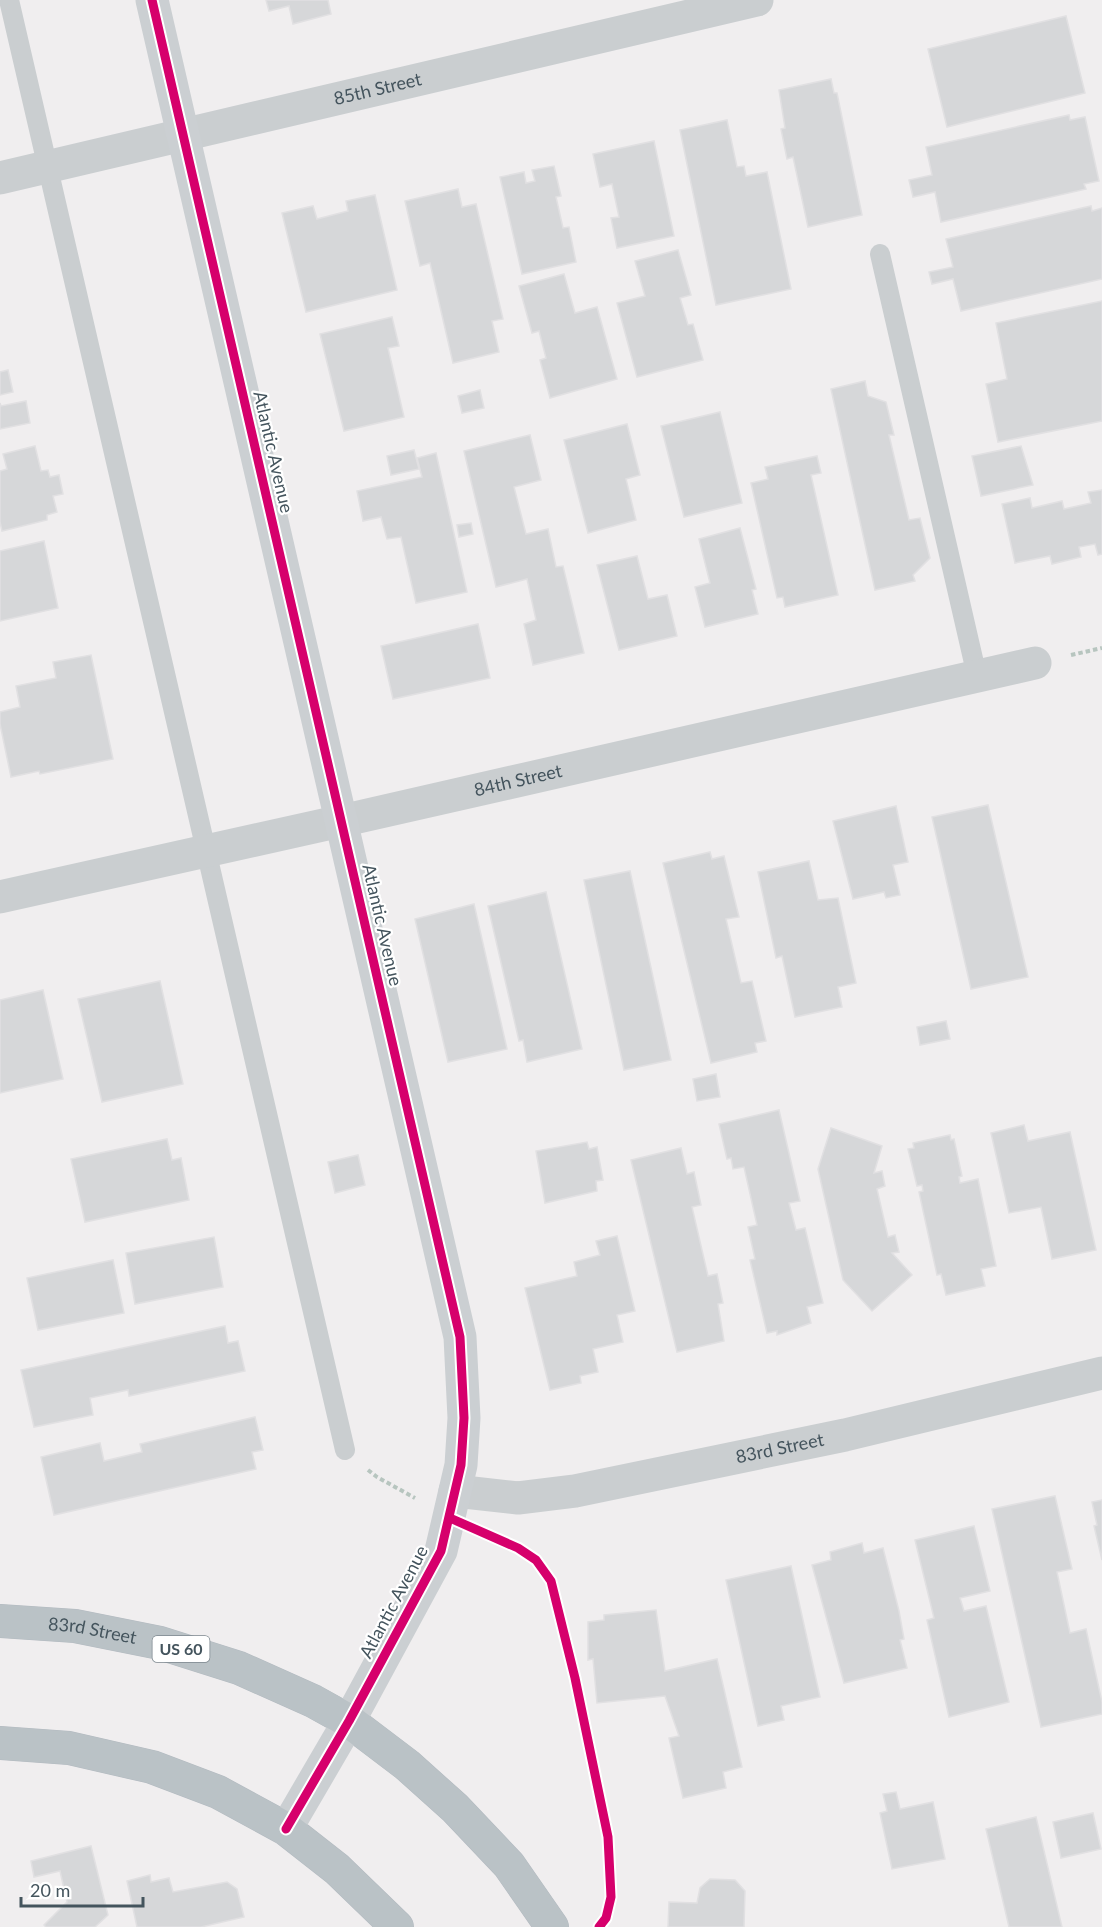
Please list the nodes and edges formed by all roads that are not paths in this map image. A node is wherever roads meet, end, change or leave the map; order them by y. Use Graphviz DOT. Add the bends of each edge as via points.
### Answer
graph roads {
  1 [pos="9,0"];
  2 [pos="152,0"];
  3 [pos="757,0"];
  4 [pos="183,135"];
  5 [pos="48,167"];
  6 [pos="0,178"];
  7 [pos="880,254"];
  8 [pos="1035,663"];
  9 [pos="977,676"];
  10 [pos="341,821"];
  11 [pos="206,850"];
  12 [pos="0,897"];
  13 [pos="1102,1373"];
  14 [pos="345,1450"];
  15 [pos="453,1505"];
  16 [pos="0,1621"];
  17 [pos="349,1721"];
  18 [pos="0,1743"];
  19 [pos="286,1829"];
  20 [pos="397,1927"];
  21 [pos="552,1927"];
  1 -- 5 [label="lane"];
  2 -- 4 [label="street, Atlantic Avenue"];
  3 -- 4 [label="street, 85th Street"];
  4 -- 5 [label="street, 85th Street"];
  4 -- 10 [label="street, Atlantic Avenue"];
  5 -- 6 [label="street, 85th Street"];
  5 -- 11 [label="lane"];
  7 -- 9 [label="lane"];
  8 -- 9 [label="street, 84th Street"];
  9 -- 10 [label="street, 84th Street"];
  10 -- 11 [label="street, 84th Street"];
  10 -- 15 [label="street, Atlantic Avenue" via="460,1337 464,1418"];
  11 -- 12 [label="street, 84th Street"];
  11 -- 14 [label="lane"];
  13 -- 15 [label="street, 83rd Street" via="845,1435 575,1491 518,1498 488,1496"];
  15 -- 17 [label="street, Atlantic Avenue" via="441,1551"];
  16 -- 17 [label="highway, 83rd Street / US 60" via="75,1626 160,1643 239,1668"];
  17 -- 19 [label="street, Atlantic Avenue"];
  17 -- 21 [label="highway, US 60" via="455,1808 508,1865"];
  18 -- 19 [label="highway" via="69,1748 152,1767 218,1792"];
  19 -- 20 [label="highway" via="337,1869"];
}
